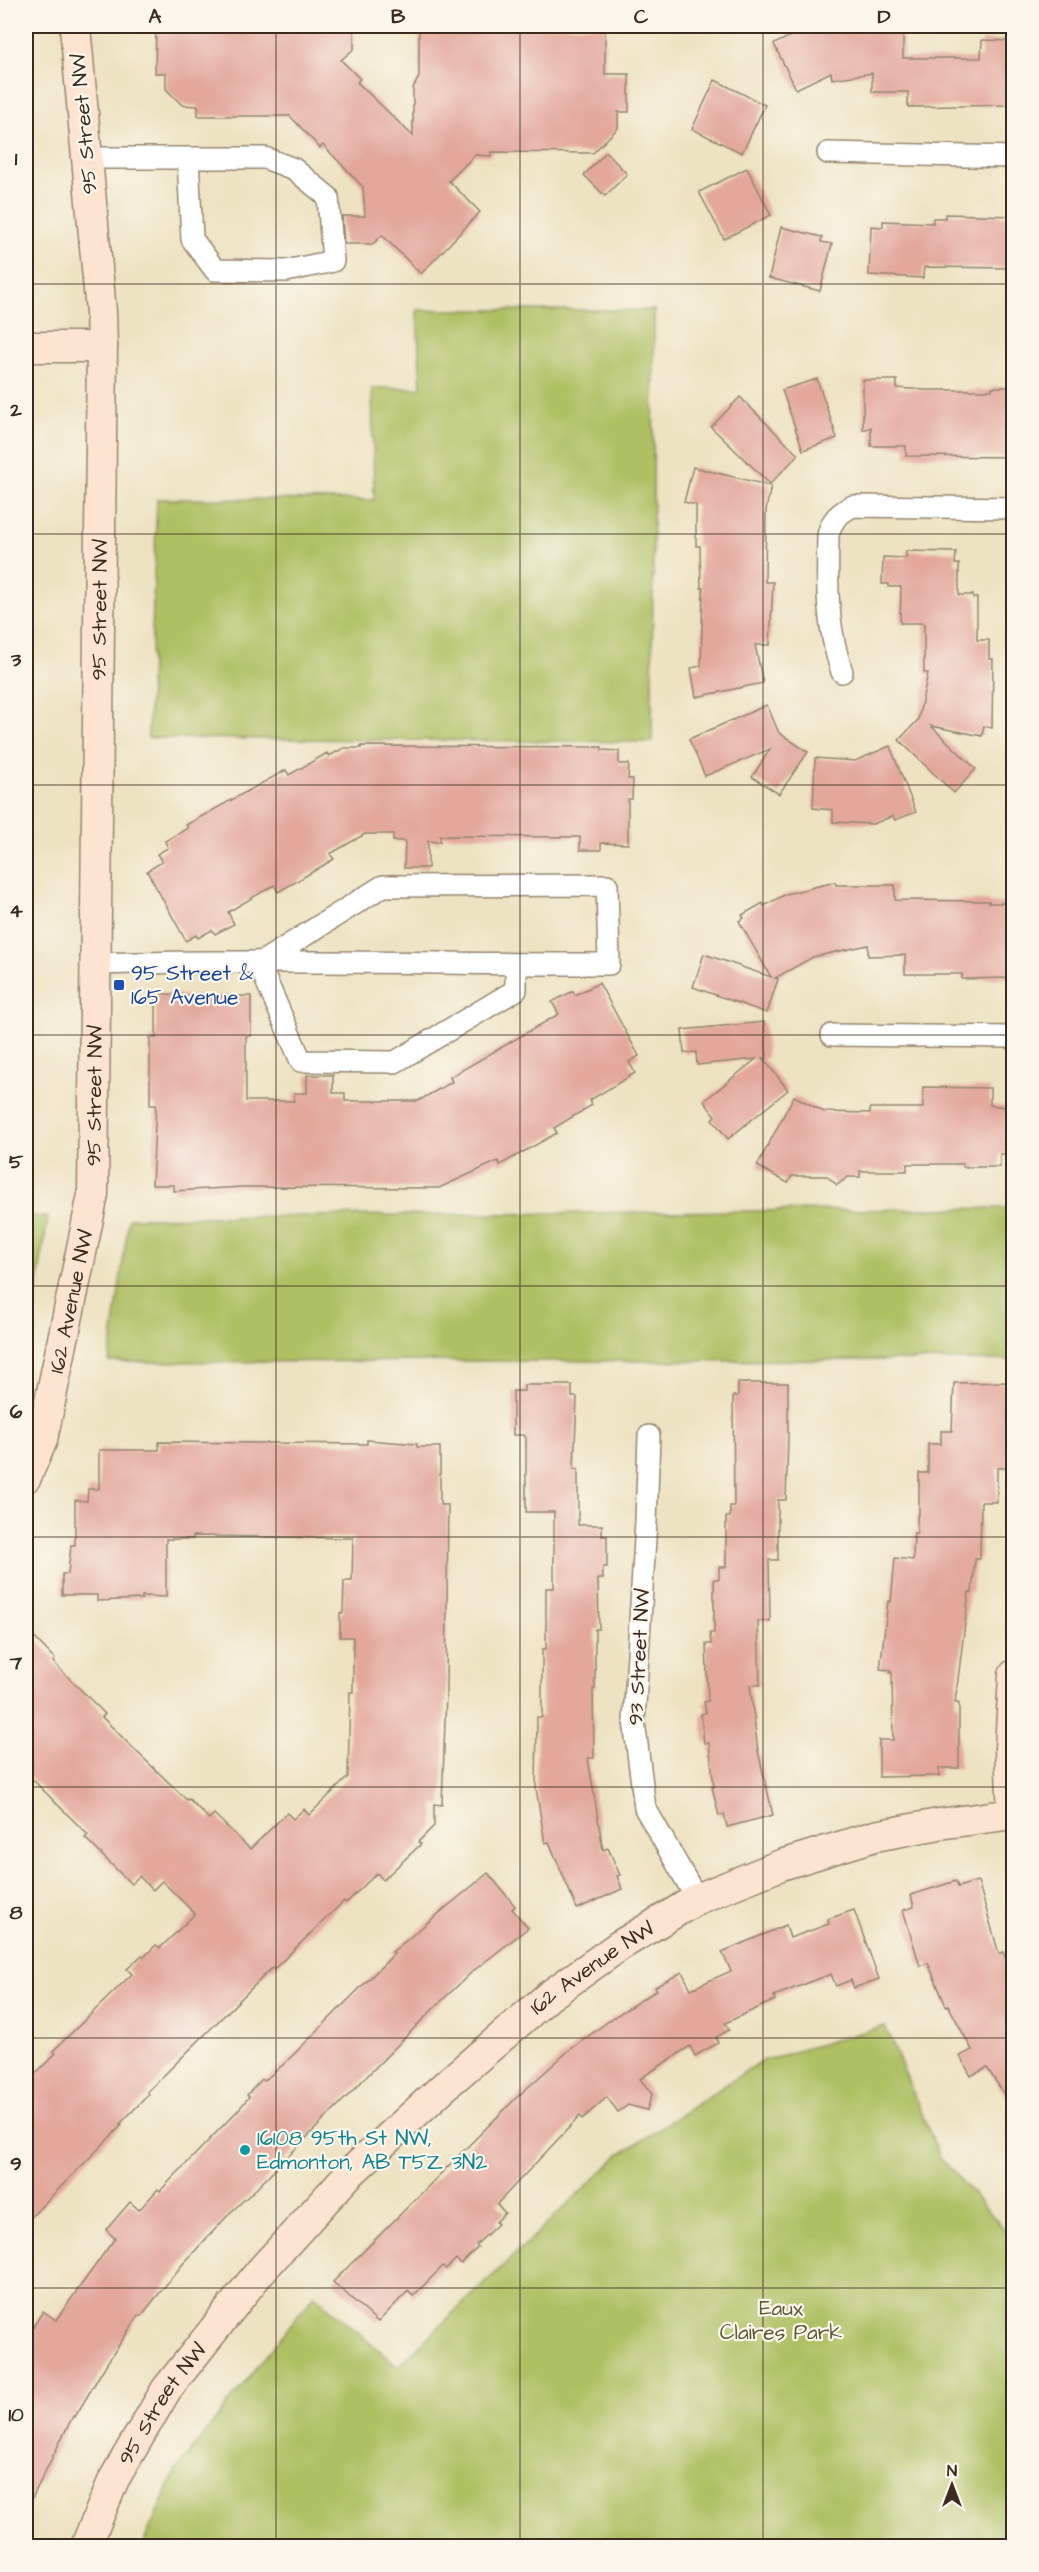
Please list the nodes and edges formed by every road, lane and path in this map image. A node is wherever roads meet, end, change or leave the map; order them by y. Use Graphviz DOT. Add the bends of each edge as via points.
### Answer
graph roads {
  1 [pos="75,26"];
  2 [pos="828,153"];
  3 [pos="1014,157"];
  4 [pos="87,158"];
  5 [pos="188,158"];
  6 [pos="26,347"];
  7 [pos="102,347"];
  8 [pos="1014,508"];
  9 [pos="842,672"];
  10 [pos="259,963"];
  11 [pos="96,964"];
  12 [pos="516,964"];
  13 [pos="832,1035"];
  14 [pos="1014,1037"];
  15 [pos="93,1195"];
  16 [pos="649,1436"];
  17 [pos="26,1477"];
  18 [pos="1014,1675"];
  19 [pos="1013,1817"];
  20 [pos="697,1899"];
  21 [pos="259,2273"];
  22 [pos="86,2547"];
  1 -- 4 [label="street, 95 Street NW"];
  2 -- 3 [label="street"];
  4 -- 5 [label="street"];
  4 -- 7 [label="street, 95 Street NW"];
  5 -- 5 [label="street" via="265,158 294,169 328,197 333,261 286,271 215,270 192,239"];
  6 -- 7 [label="street"];
  7 -- 11 [label="street, 95 Street NW"];
  8 -- 9 [label="street" via="854,506 839,513 828,535 827,609"];
  10 -- 11 [label="street"];
  10 -- 12 [label="street"];
  10 -- 12 [label="street" via="301,1061 395,1062 516,990"];
  10 -- 12 [label="street" via="383,886 607,885 609,964"];
  11 -- 15 [label="street, 95 Street NW"];
  13 -- 14 [label="street"];
  15 -- 17 [label="street, 162 Avenue NW" via="42,1440"];
  16 -- 20 [label="street, 93 Street NW" via="634,1721 645,1808"];
  18 -- 19 [label="street" via="1010,1749"];
  19 -- 20 [label="street, 162 Avenue NW" via="939,1824 874,1836"];
  20 -- 21 [label="street, 162 Avenue NW" via="619,1946 540,2004 349,2174"];
  21 -- 22 [label="street, 95 Street NW" via="166,2390 114,2479"];
}
